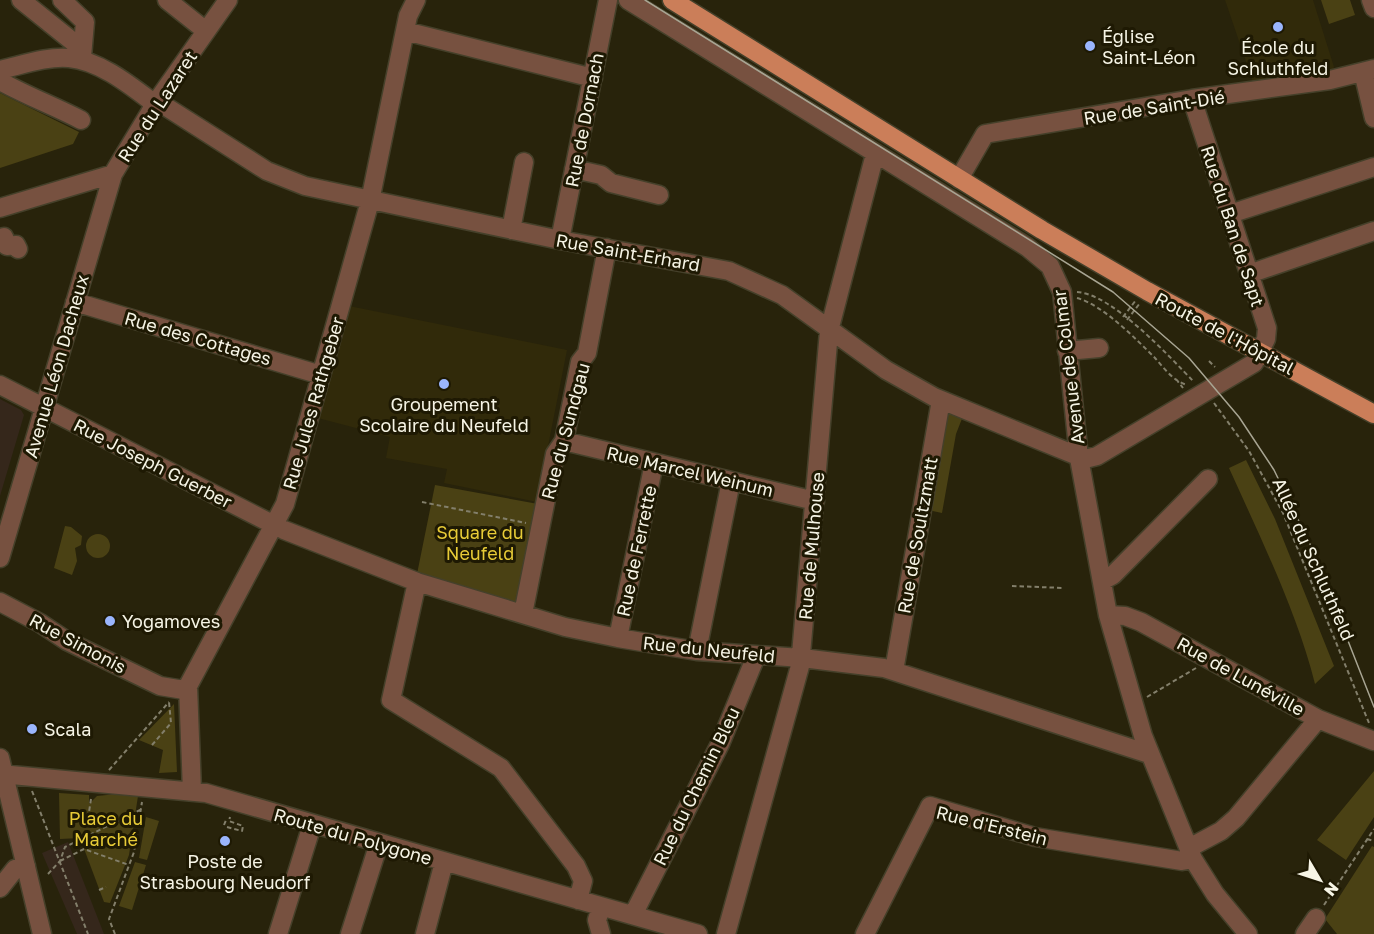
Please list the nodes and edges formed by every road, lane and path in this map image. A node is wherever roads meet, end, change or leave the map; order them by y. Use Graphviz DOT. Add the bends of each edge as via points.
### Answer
graph roads {
  1 [pos="21,0"];
  2 [pos="62,0"];
  3 [pos="167,0"];
  4 [pos="228,0"];
  5 [pos="416,0"];
  6 [pos="608,0"];
  7 [pos="628,0"];
  8 [pos="672,0"];
  9 [pos="1371,0"];
  10 [pos="1374,8"];
  11 [pos="206,31"];
  12 [pos="405,31"];
  13 [pos="82,55"];
  14 [pos="0,70"];
  15 [pos="1369,71"];
  16 [pos="593,78"];
  17 [pos="0,81"];
  18 [pos="1192,99"];
  19 [pos="156,103"];
  20 [pos="1374,118"];
  21 [pos="81,120"];
  22 [pos="875,154"];
  23 [pos="524,162"];
  24 [pos="1374,167"];
  25 [pos="574,169"];
  26 [pos="113,174"];
  27 [pos="959,180"];
  28 [pos="659,195"];
  29 [pos="370,201"];
  30 [pos="0,208"];
  31 [pos="1230,214"];
  32 [pos="511,230"];
  33 [pos="1374,231"];
  34 [pos="560,240"];
  35 [pos="607,248"];
  36 [pos="1249,274"];
  37 [pos="1143,295"];
  38 [pos="1067,296"];
  39 [pos="75,302"];
  40 [pos="1130,316"];
  41 [pos="1123,317"];
  42 [pos="1134,319"];
  43 [pos="1127,320"];
  44 [pos="829,331"];
  45 [pos="1099,348"];
  46 [pos="1066,351"];
  47 [pos="1260,353"];
  48 [pos="1209,360"];
  49 [pos="1217,369"];
  50 [pos="321,375"];
  51 [pos="0,385"];
  52 [pos="941,400"];
  53 [pos="1212,401"];
  54 [pos="44,408"];
  55 [pos="1374,414"];
  56 [pos="564,441"];
  57 [pos="1079,458"];
  58 [pos="654,463"];
  59 [pos="1208,479"];
  60 [pos="731,481"];
  61 [pos="815,501"];
  62 [pos="422,502"];
  63 [pos="274,524"];
  64 [pos="535,525"];
  65 [pos="0,558"];
  66 [pos="1102,581"];
  67 [pos="417,582"];
  68 [pos="1012,586"];
  69 [pos="1064,588"];
  70 [pos="0,602"];
  71 [pos="523,614"];
  72 [pos="1108,615"];
  73 [pos="618,638"];
  74 [pos="697,651"];
  75 [pos="756,656"];
  76 [pos="802,658"];
  77 [pos="1211,660"];
  78 [pos="894,671"];
  79 [pos="181,690"];
  80 [pos="169,702"];
  81 [pos="1134,705"];
  82 [pos="1318,719"];
  83 [pos="1372,733"];
  84 [pos="152,745"];
  85 [pos="1149,753"];
  86 [pos="0,758"];
  87 [pos="109,770"];
  88 [pos="3,775"];
  89 [pos="32,791"];
  90 [pos="192,791"];
  91 [pos="92,793"];
  92 [pos="143,795"];
  93 [pos="142,809"];
  94 [pos="230,817"];
  95 [pos="226,820"];
  96 [pos="312,825"];
  97 [pos="101,828"];
  98 [pos="1374,829"];
  99 [pos="1367,839"];
  100 [pos="1374,840"];
  101 [pos="379,843"];
  102 [pos="1191,853"];
  103 [pos="60,861"];
  104 [pos="444,862"];
  105 [pos="129,865"];
  106 [pos="26,866"];
  107 [pos="48,874"];
  108 [pos="106,887"];
  109 [pos="0,888"];
  110 [pos="99,890"];
  111 [pos="578,900"];
  112 [pos="601,907"];
  113 [pos="633,915"];
  114 [pos="1316,918"];
  115 [pos="431,930"];
  116 [pos="42,934"];
  117 [pos="88,934"];
  118 [pos="115,934"];
  119 [pos="278,934"];
  120 [pos="351,934"];
  121 [pos="601,934"];
  122 [pos="698,934"];
  123 [pos="726,934"];
  124 [pos="865,934"];
  125 [pos="1248,934"];
  126 [pos="1305,934"];
  1 -- 13 [label="street"];
  2 -- 13 [label="street" via="85,22"];
  3 -- 11 [label="street"];
  4 -- 11 [label="street, Rue du Lazaret"];
  5 -- 12 [label="street, Rue Jules Rathgeber"];
  6 -- 16 [label="street, Rue de Dornach"];
  7 -- 22 [label="street, Avenue de Colmar"];
  8 -- 27 [label="main road"];
  9 -- 10 [label="street"];
  11 -- 19 [label="street, Rue du Lazaret"];
  12 -- 16 [label="street"];
  12 -- 29 [label="street, Rue Jules Rathgeber"];
  13 -- 14 [label="street"];
  13 -- 19 [label="street, Rue Saint-Erhard"];
  15 -- 18 [label="street, Rue de Saint-Dié"];
  15 -- 20 [label="street"];
  16 -- 25 [label="street, Rue de Dornach"];
  17 -- 21 [label="street"];
  18 -- 27 [label="street, Rue de Saint-Dié" via="985,134"];
  18 -- 31 [label="street, Rue du Ban de Sapt"];
  19 -- 26 [label="street, Rue du Lazaret"];
  19 -- 29 [label="street, Rue Saint-Erhard" via="267,171 305,186"];
  22 -- 38 [label="street, Avenue de Colmar" via="1044,259"];
  22 -- 44 [label="street, Rue de Mulhouse"];
  23 -- 32 [label="street"];
  24 -- 31 [label="street"];
  25 -- 28 [label="street"];
  25 -- 34 [label="street, Rue de Dornach"];
  26 -- 30 [label="street, Rue du Lazaret"];
  26 -- 39 [label="street, Avenue Léon Dacheux"];
  27 -- 37 [label="main road, Route de l'Hôpital"];
  29 -- 32 [label="street, Rue Saint-Erhard"];
  29 -- 50 [label="street, Rue Jules Rathgeber"];
  31 -- 36 [label="street, Rue du Ban de Sapt"];
  32 -- 34 [label="street, Rue Saint-Erhard"];
  33 -- 36 [label="street"];
  34 -- 35 [label="street, Rue Saint-Erhard"];
  35 -- 44 [label="street, Rue Saint-Erhard" via="729,271 782,295"];
  35 -- 56 [label="street, Rue du Sundgau" via="587,353 580,362"];
  36 -- 47 [label="street, Rue du Ban de Sapt" via="1267,328"];
  37 -- 40 [label="path"];
  37 -- 41 [label="path"];
  37 -- 47 [label="main road, Route de l'Hôpital"];
  38 -- 41 [label="path" via="1092,294"];
  38 -- 43 [label="path" via="1089,302 1181,383 1197,385"];
  38 -- 46 [label="street, Avenue de Colmar"];
  39 -- 50 [label="street, Rue des Cottages"];
  39 -- 54 [label="street, Avenue Léon Dacheux"];
  40 -- 42 [label="path"];
  40 -- 43 [label="path"];
  41 -- 43 [label="path"];
  44 -- 52 [label="street, Rue Saint-Erhard" via="886,370"];
  44 -- 61 [label="street, Rue de Mulhouse"];
  45 -- 46 [label="street"];
  46 -- 57 [label="street, Avenue de Colmar"];
  47 -- 55 [label="main road, Route de l'Hôpital"];
  47 -- 57 [label="street" via="1254,363 1180,408 1097,456"];
  48 -- 49 [label="path"];
  50 -- 63 [label="street, Rue Jules Rathgeber" via="285,504"];
  51 -- 54 [label="street, Rue Joseph Guerber"];
  52 -- 57 [label="street, Rue Saint-Erhard"];
  52 -- 78 [label="street, Rue de Soultzmatt"];
  53 -- 83 [label="path, Allée du Schluthfeld" via="1249,451 1283,513"];
  54 -- 63 [label="street, Rue Joseph Guerber"];
  54 -- 65 [label="street, Avenue Léon Dacheux"];
  56 -- 58 [label="street, Rue Marcel Weinum"];
  56 -- 71 [label="street, Rue du Sundgau" via="555,454"];
  57 -- 66 [label="street, Avenue de Colmar"];
  58 -- 60 [label="street, Rue Marcel Weinum"];
  58 -- 73 [label="street, Rue de Ferrette"];
  59 -- 66 [label="street" via="1113,575"];
  60 -- 61 [label="street, Rue Marcel Weinum"];
  60 -- 74 [label="street"];
  61 -- 76 [label="street, Rue de Mulhouse"];
  62 -- 64 [label="path"];
  63 -- 67 [label="street, Rue du Neufeld"];
  63 -- 79 [label="street, Rue Jules Rathgeber"];
  66 -- 72 [label="street, Avenue de Colmar"];
  67 -- 71 [label="street, Rue du Neufeld"];
  67 -- 111 [label="street" via="391,700 509,775 576,866 583,881"];
  68 -- 69 [label="path"];
  70 -- 79 [label="street, Rue Simonis" via="67,641 160,686"];
  71 -- 73 [label="street, Rue du Neufeld"];
  72 -- 77 [label="street, Rue de Lunéville" via="1132,617"];
  72 -- 81 [label="street, Avenue de Colmar"];
  73 -- 74 [label="street, Rue du Neufeld"];
  74 -- 75 [label="street, Rue du Neufeld"];
  75 -- 76 [label="street, Rue du Neufeld"];
  75 -- 113 [label="street, Rue du Chemin Bleu" via="720,744"];
  76 -- 78 [label="street, Rue du Neufeld"];
  76 -- 123 [label="street, Rue de Mulhouse"];
  77 -- 81 [label="path"];
  77 -- 82 [label="street, Rue de Lunéville"];
  78 -- 85 [label="street, Rue du Neufeld"];
  79 -- 80 [label="path"];
  79 -- 90 [label="street"];
  80 -- 84 [label="path" via="171,723"];
  80 -- 87 [label="path"];
  81 -- 85 [label="street, Avenue de Colmar"];
  82 -- 83 [label="street, Rue de Lunéville"];
  82 -- 102 [label="street" via="1228,826"];
  85 -- 102 [label="street, Avenue de Colmar"];
  86 -- 88 [label="street"];
  88 -- 90 [label="street, Route du Polygone"];
  88 -- 106 [label="street"];
  89 -- 103 [label="path"];
  90 -- 96 [label="street, Route du Polygone"];
  91 -- 97 [label="path" via="89,812"];
  92 -- 93 [label="path"];
  93 -- 97 [label="path"];
  93 -- 105 [label="path"];
  94 -- 95 [label="path" via="229,821 243,826 242,831 226,826"];
  96 -- 101 [label="street, Route du Polygone"];
  96 -- 119 [label="street"];
  97 -- 103 [label="path" via="65,847"];
  98 -- 99 [label="path"];
  99 -- 100 [label="path"];
  99 -- 114 [label="path"];
  101 -- 104 [label="street, Route du Polygone"];
  101 -- 120 [label="street"];
  102 -- 124 [label="street, Rue d'Erstein" via="1182,861 1035,837 930,807"];
  102 -- 125 [label="street, Avenue de Colmar" via="1215,894"];
  103 -- 105 [label="path" via="84,849"];
  103 -- 107 [label="path"];
  103 -- 117 [label="path"];
  104 -- 111 [label="street, Route du Polygone"];
  104 -- 115 [label="street"];
  105 -- 118 [label="path" via="110,919"];
  106 -- 109 [label="street" via="15,869"];
  106 -- 116 [label="street"];
  108 -- 110 [label="path"];
  111 -- 112 [label="street, Route du Polygone"];
  112 -- 113 [label="street, Route du Polygone"];
  112 -- 121 [label="street" via="597,920"];
  113 -- 122 [label="street, Route du Polygone"];
  114 -- 126 [label="street"];
}
